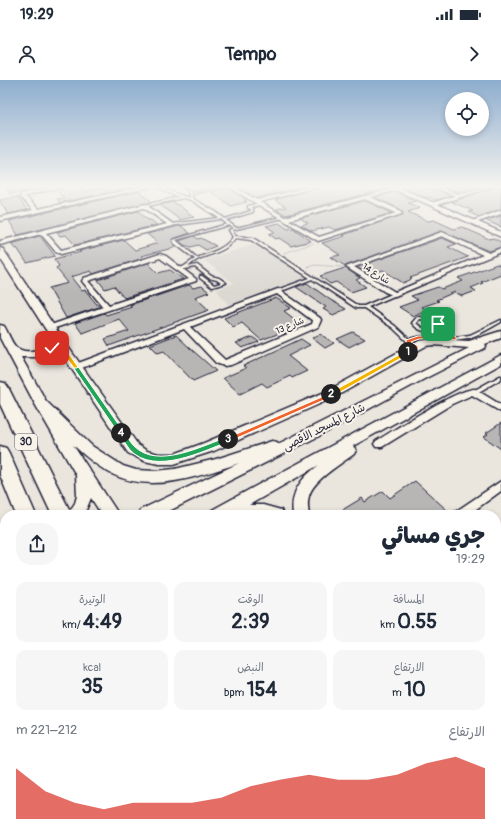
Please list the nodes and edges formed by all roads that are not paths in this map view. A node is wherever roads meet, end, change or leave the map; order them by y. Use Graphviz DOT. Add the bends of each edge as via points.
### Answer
graph roads {
  1 [pos="81,222"];
  2 [pos="167,222"];
  3 [pos="195,222"];
  4 [pos="263,222"];
  5 [pos="290,222"];
  6 [pos="372,222"];
  7 [pos="473,222"];
  8 [pos="229,224"];
  9 [pos="171,225"];
  10 [pos="235,228"];
  11 [pos="42,232"];
  12 [pos="501,235"];
  13 [pos="234,237"];
  14 [pos="0,243"];
  15 [pos="501,250"];
  16 [pos="0,251"];
  17 [pos="488,255"];
  18 [pos="197,259"];
  19 [pos="183,269"];
  20 [pos="207,275"];
  21 [pos="312,278"];
  22 [pos="198,279"];
  23 [pos="278,291"];
  24 [pos="395,294"];
  25 [pos="365,307"];
  26 [pos="107,308"];
  27 [pos="501,321"];
  28 [pos="185,326"];
  29 [pos="49,327"];
  30 [pos="0,328"];
  31 [pos="438,328"];
  32 [pos="501,335"];
  33 [pos="454,338"];
  34 [pos="412,344"];
  35 [pos="60,345"];
  36 [pos="12,349"];
  37 [pos="501,360"];
  38 [pos="76,367"];
  39 [pos="422,375"];
  40 [pos="501,377"];
  41 [pos="0,387"];
  42 [pos="475,392"];
  43 [pos="436,396"];
  44 [pos="449,402"];
  45 [pos="41,404"];
  46 [pos="501,409"];
  47 [pos="316,432"];
  48 [pos="366,434"];
  49 [pos="378,444"];
  50 [pos="0,453"];
  51 [pos="84,474"];
  52 [pos="501,485"];
  53 [pos="24,510"];
  54 [pos="59,510"];
  55 [pos="79,510"];
  56 [pos="108,510"];
  57 [pos="156,510"];
  58 [pos="227,510"];
  59 [pos="300,510"];
  60 [pos="466,510"];
  1 -- 11 [label="street"];
  2 -- 9 [label="street"];
  3 -- 9 [label="lane"];
  4 -- 10 [label="lane"];
  5 -- 6 [label="street" via="318,239"];
  7 -- 12 [label="main road"];
  8 -- 10 [label="lane"];
  8 -- 18 [label="lane" via="174,240"];
  9 -- 11 [label="street" via="61,252"];
  10 -- 13 [label="lane" via="230,231"];
  11 -- 14 [label="street"];
  13 -- 18 [label="lane" via="226,247"];
  13 -- 21 [label="lane" via="252,239"];
  15 -- 17 [label="street, شارع 14"];
  16 -- 29 [label="main road"];
  17 -- 24 [label="street, شارع 14"];
  17 -- 24 [label="street, شارع 14" via="439,234 348,267"];
  18 -- 19 [label="lane" via="189,262"];
  19 -- 20 [label="lane" via="196,266"];
  19 -- 22 [label="street"];
  19 -- 26 [label="street" via="160,256 86,279"];
  20 -- 22 [label="lane"];
  20 -- 22 [label="lane" via="224,283 214,286"];
  21 -- 23 [label="lane"];
  21 -- 25 [label="lane" via="357,307"];
  22 -- 26 [label="street"];
  23 -- 28 [label="street"];
  23 -- 28 [label="street, شارع 13" via="317,320 315,326 224,363"];
  24 -- 25 [label="lane"];
  25 -- 34 [label="lane" via="394,327"];
  26 -- 29 [label="street"];
  27 -- 33 [label="lane" via="468,337"];
  28 -- 38 [label="street"];
  29 -- 35 [label="main road"];
  30 -- 36 [label="main road"];
  31 -- 31 [label="lane" via="436,322 428,318 418,318 414,321 415,325 423,330"];
  31 -- 33 [label="lane"];
  32 -- 34 [label="main road" via="476,343 456,345 432,341"];
  32 -- 39 [label="main road, شارع المسجد الاقصى"];
  33 -- 34 [label="lane" via="418,337"];
  34 -- 38 [label="main road" via="329,395 296,411 174,459 144,456 133,449"];
  34 -- 39 [label="main road" via="444,350 445,357"];
  35 -- 36 [label="main road" via="32,355 18,353"];
  35 -- 38 [label="main road"];
  36 -- 45 [label="main road"];
  37 -- 43 [label="main road"];
  39 -- 47 [label="main road, شارع المسجد الاقصى"];
  40 -- 42 [label="lane"];
  41 -- 54 [label="highway, 30"];
  42 -- 44 [label="street"];
  42 -- 46 [label="street"];
  43 -- 44 [label="street"];
  43 -- 48 [label="main road"];
  44 -- 49 [label="street"];
  45 -- 47 [label="main road" via="100,459 120,471 143,477 187,473"];
  45 -- 51 [label="main road"];
  47 -- 57 [label="main road, شارع المسجد الاقصى"];
  48 -- 58 [label="main road"];
  48 -- 59 [label="main road" via="306,484 298,501"];
  50 -- 53 [label="highway, 30"];
  51 -- 55 [label="main road" via="84,498"];
  51 -- 56 [label="main road"];
  52 -- 60 [label="street"];
}
